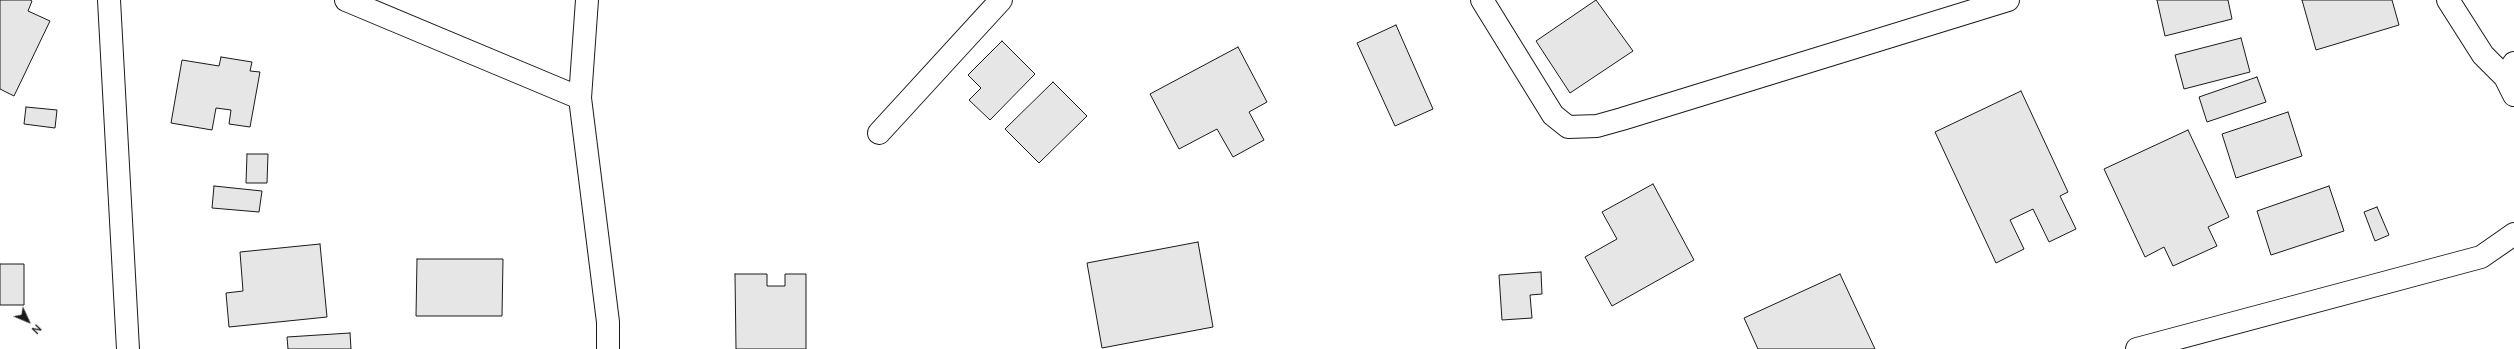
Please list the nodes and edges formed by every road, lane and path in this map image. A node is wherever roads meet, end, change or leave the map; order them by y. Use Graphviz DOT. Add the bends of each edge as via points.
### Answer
graph roads {
  1 [pos="110,0"];
  2 [pos="346,0"];
  3 [pos="588,0"];
  4 [pos="1001,0"];
  5 [pos="1482,0"];
  6 [pos="2448,0"];
  7 [pos="1997,1"];
  8 [pos="2511,78"];
  9 [pos="580,98"];
  10 [pos="879,134"];
  11 [pos="2514,234"];
  12 [pos="128,349"];
  13 [pos="608,349"];
  14 [pos="2137,349"];
  1 -- 12 [label="street"];
  2 -- 9 [label="street"];
  3 -- 9 [label="street"];
  4 -- 10 [label="street"];
  5 -- 7 [label="street" via="1553,115 1568,127 1597,126 1622,119"];
  6 -- 8 [label="street" via="2483,55"];
  9 -- 13 [label="street" via="608,322"];
  11 -- 14 [label="street" via="2481,257"];
}
